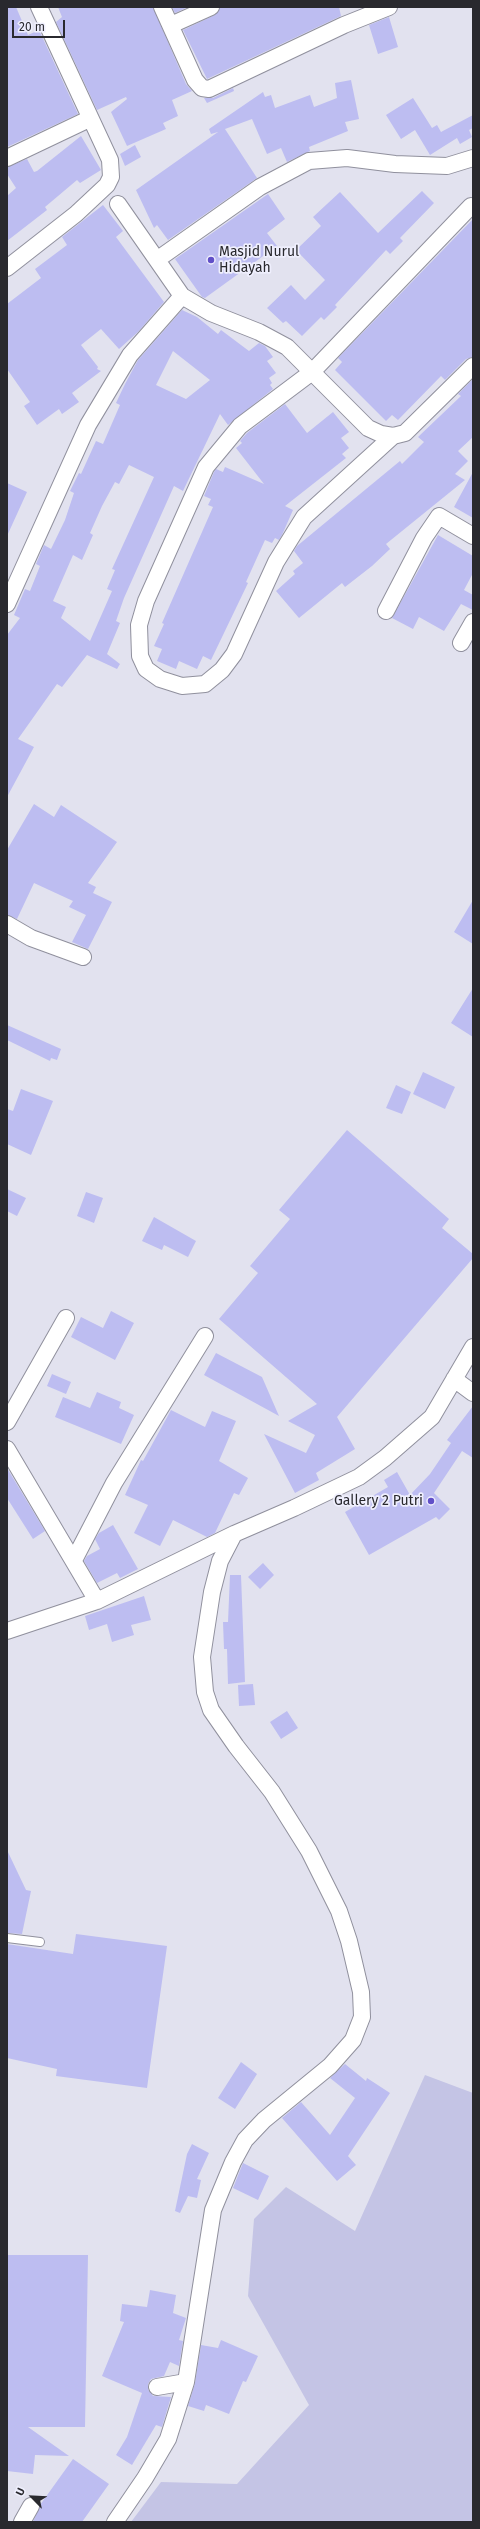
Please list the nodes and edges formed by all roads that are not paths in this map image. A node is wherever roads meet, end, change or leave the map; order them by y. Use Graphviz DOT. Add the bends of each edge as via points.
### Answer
graph roads {
  1 [pos="40,7"];
  2 [pos="162,7"];
  3 [pos="211,7"];
  4 [pos="389,7"];
  5 [pos="171,25"];
  6 [pos="89,119"];
  7 [pos="7,158"];
  8 [pos="473,158"];
  9 [pos="113,195"];
  10 [pos="471,206"];
  11 [pos="158,259"];
  12 [pos="7,268"];
  13 [pos="182,296"];
  14 [pos="473,366"];
  15 [pos="312,372"];
  16 [pos="393,436"];
  17 [pos="473,536"];
  18 [pos="7,604"];
  19 [pos="386,611"];
  20 [pos="473,622"];
  21 [pos="461,643"];
  22 [pos="7,924"];
  23 [pos="83,957"];
  24 [pos="66,1318"];
  25 [pos="205,1336"];
  26 [pos="473,1347"];
  27 [pos="454,1379"];
  28 [pos="473,1393"];
  29 [pos="7,1422"];
  30 [pos="7,1449"];
  31 [pos="234,1534"];
  32 [pos="74,1560"];
  33 [pos="97,1601"];
  34 [pos="7,1631"];
  35 [pos="7,1938"];
  36 [pos="40,1942"];
  37 [pos="186,2382"];
  38 [pos="157,2387"];
  39 [pos="31,2506"];
  40 [pos="22,2522"];
  41 [pos="115,2522"];
  1 -- 6 [label="street"];
  2 -- 5 [label="street"];
  3 -- 5 [label="street"];
  4 -- 5 [label="street" via="344,25 209,89 202,88 195,80"];
  6 -- 7 [label="street"];
  6 -- 9 [label="street" via="110,160"];
  8 -- 11 [label="street" via="447,166 395,164 347,158 309,161 260,187"];
  9 -- 11 [label="street"];
  9 -- 12 [label="street" via="76,214"];
  10 -- 15 [label="street"];
  11 -- 13 [label="street"];
  13 -- 15 [label="street" via="212,313 274,339 287,347"];
  13 -- 18 [label="street" via="130,355 88,425"];
  14 -- 16 [label="street" via="418,422 405,433"];
  15 -- 16 [label="street" via="368,428"];
  15 -- 16 [label="street" via="240,426 206,467 146,601 139,625 140,656 146,669 160,679 182,686 205,684 222,670 234,654 276,562 304,518"];
  17 -- 19 [label="street" via="439,516 424,538"];
  20 -- 21 [label="street"];
  22 -- 23 [label="street" via="31,938"];
  24 -- 29 [label="street"];
  25 -- 32 [label="street" via="121,1472"];
  26 -- 27 [label="street"];
  27 -- 28 [label="street"];
  27 -- 31 [label="street" via="432,1417 359,1477"];
  30 -- 32 [label="street"];
  31 -- 33 [label="street"];
  31 -- 37 [label="street" via="220,1561 212,1592 202,1657 205,1692 211,1710 272,1792 309,1851 339,1911 361,1992 362,2017 353,2040 264,2120 245,2140 233,2162 214,2210"];
  32 -- 33 [label="street"];
  33 -- 34 [label="street"];
  35 -- 36 [label="lane"];
  37 -- 38 [label="street"];
  37 -- 41 [label="street" via="168,2439"];
  39 -- 40 [label="street"];
}
